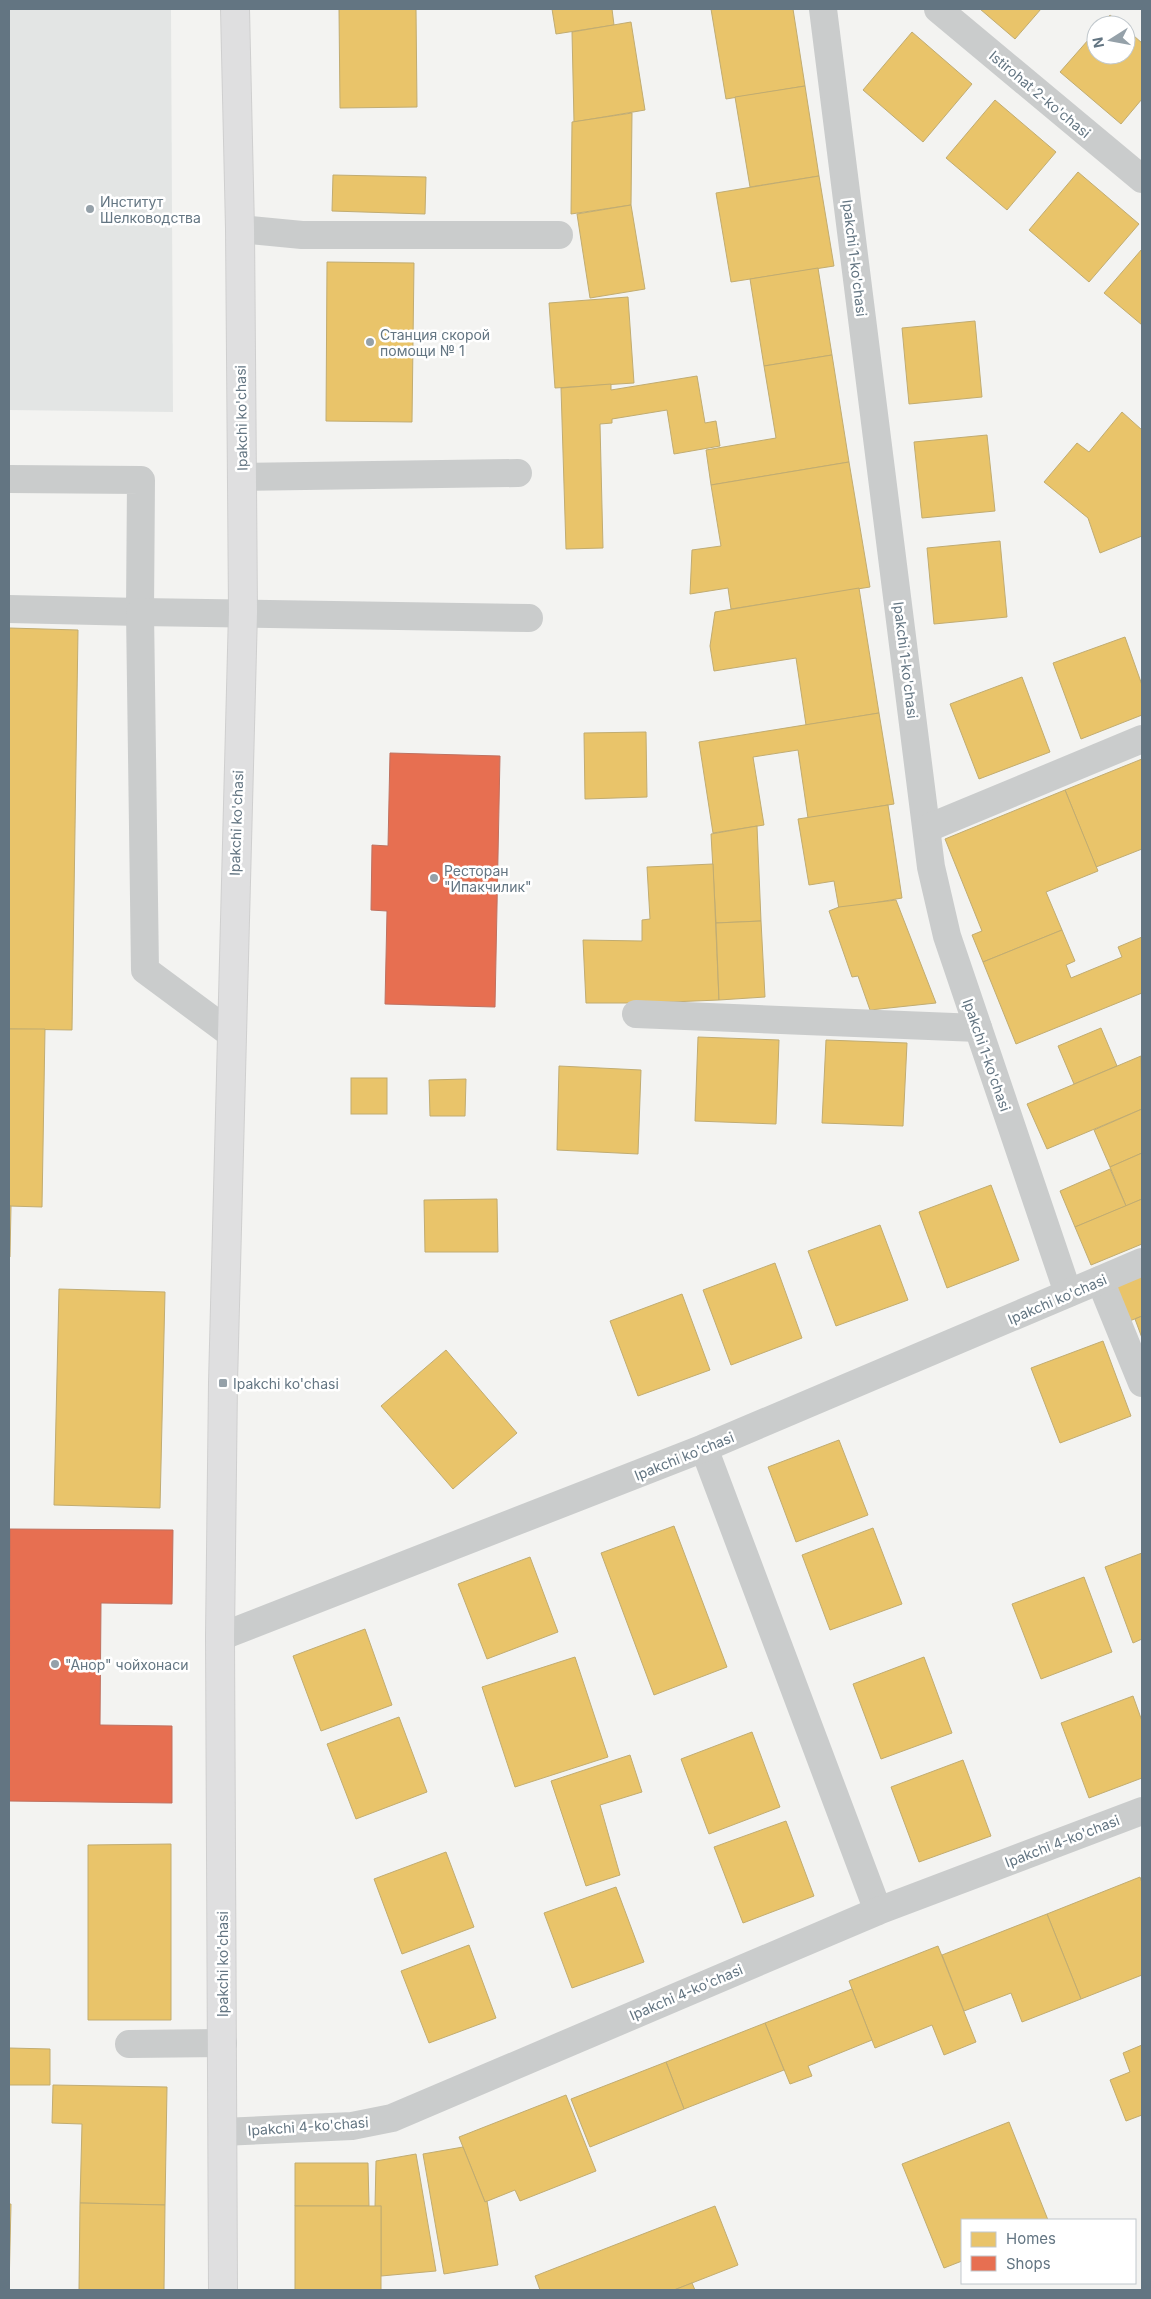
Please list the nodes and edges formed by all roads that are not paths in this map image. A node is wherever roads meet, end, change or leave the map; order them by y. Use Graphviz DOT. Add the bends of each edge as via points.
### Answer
graph roads {
  1 [pos="235,9"];
  2 [pos="823,9"];
  3 [pos="938,9"];
  4 [pos="1142,179"];
  5 [pos="240,229"];
  6 [pos="559,235"];
  7 [pos="518,473"];
  8 [pos="242,476"];
  9 [pos="9,479"];
  10 [pos="9,609"];
  11 [pos="140,612"];
  12 [pos="243,612"];
  13 [pos="529,618"];
  14 [pos="1142,739"];
  15 [pos="928,828"];
  16 [pos="636,1014"];
  17 [pos="978,1028"];
  18 [pos="230,1032"];
  19 [pos="1142,1262"];
  20 [pos="1100,1280"];
  21 [pos="1068,1294"];
  22 [pos="1142,1382"];
  23 [pos="704,1448"];
  24 [pos="220,1637"];
  25 [pos="1142,1811"];
  26 [pos="878,1911"];
  27 [pos="223,2043"];
  28 [pos="129,2044"];
  29 [pos="222,2132"];
  30 [pos="223,2290"];
  1 -- 5 [label="main road, Ipakchi ko'chasi"];
  2 -- 15 [label="street, Ipakchi 1-ko'chasi"];
  3 -- 4 [label="street, Istirohat 2-ko'chasi"];
  5 -- 6 [label="street" via="302,235"];
  5 -- 8 [label="main road, Ipakchi ko'chasi"];
  7 -- 8 [label="street"];
  8 -- 12 [label="main road, Ipakchi ko'chasi"];
  9 -- 11 [label="street" via="141,480"];
  10 -- 11 [label="street"];
  11 -- 12 [label="street"];
  11 -- 18 [label="street" via="145,970"];
  12 -- 13 [label="street"];
  12 -- 18 [label="main road, Ipakchi ko'chasi"];
  14 -- 15 [label="street"];
  15 -- 17 [label="street, Ipakchi 1-ko'chasi" via="931,867 947,936"];
  16 -- 17 [label="street"];
  17 -- 21 [label="street, Ipakchi 1-ko'chasi"];
  18 -- 24 [label="main road, Ipakchi ko'chasi"];
  19 -- 20 [label="street, Ipakchi ko'chasi"];
  20 -- 21 [label="street, Ipakchi ko'chasi"];
  20 -- 22 [label="street"];
  21 -- 23 [label="street, Ipakchi ko'chasi"];
  23 -- 24 [label="street, Ipakchi ko'chasi"];
  23 -- 26 [label="street"];
  24 -- 27 [label="main road, Ipakchi ko'chasi"];
  25 -- 26 [label="street, Ipakchi 4-ko'chasi"];
  26 -- 29 [label="street, Ipakchi 4-ko'chasi" via="392,2118 352,2126"];
  27 -- 28 [label="street"];
  27 -- 29 [label="main road, Ipakchi ko'chasi"];
  29 -- 30 [label="main road, Ipakchi ko'chasi"];
}
